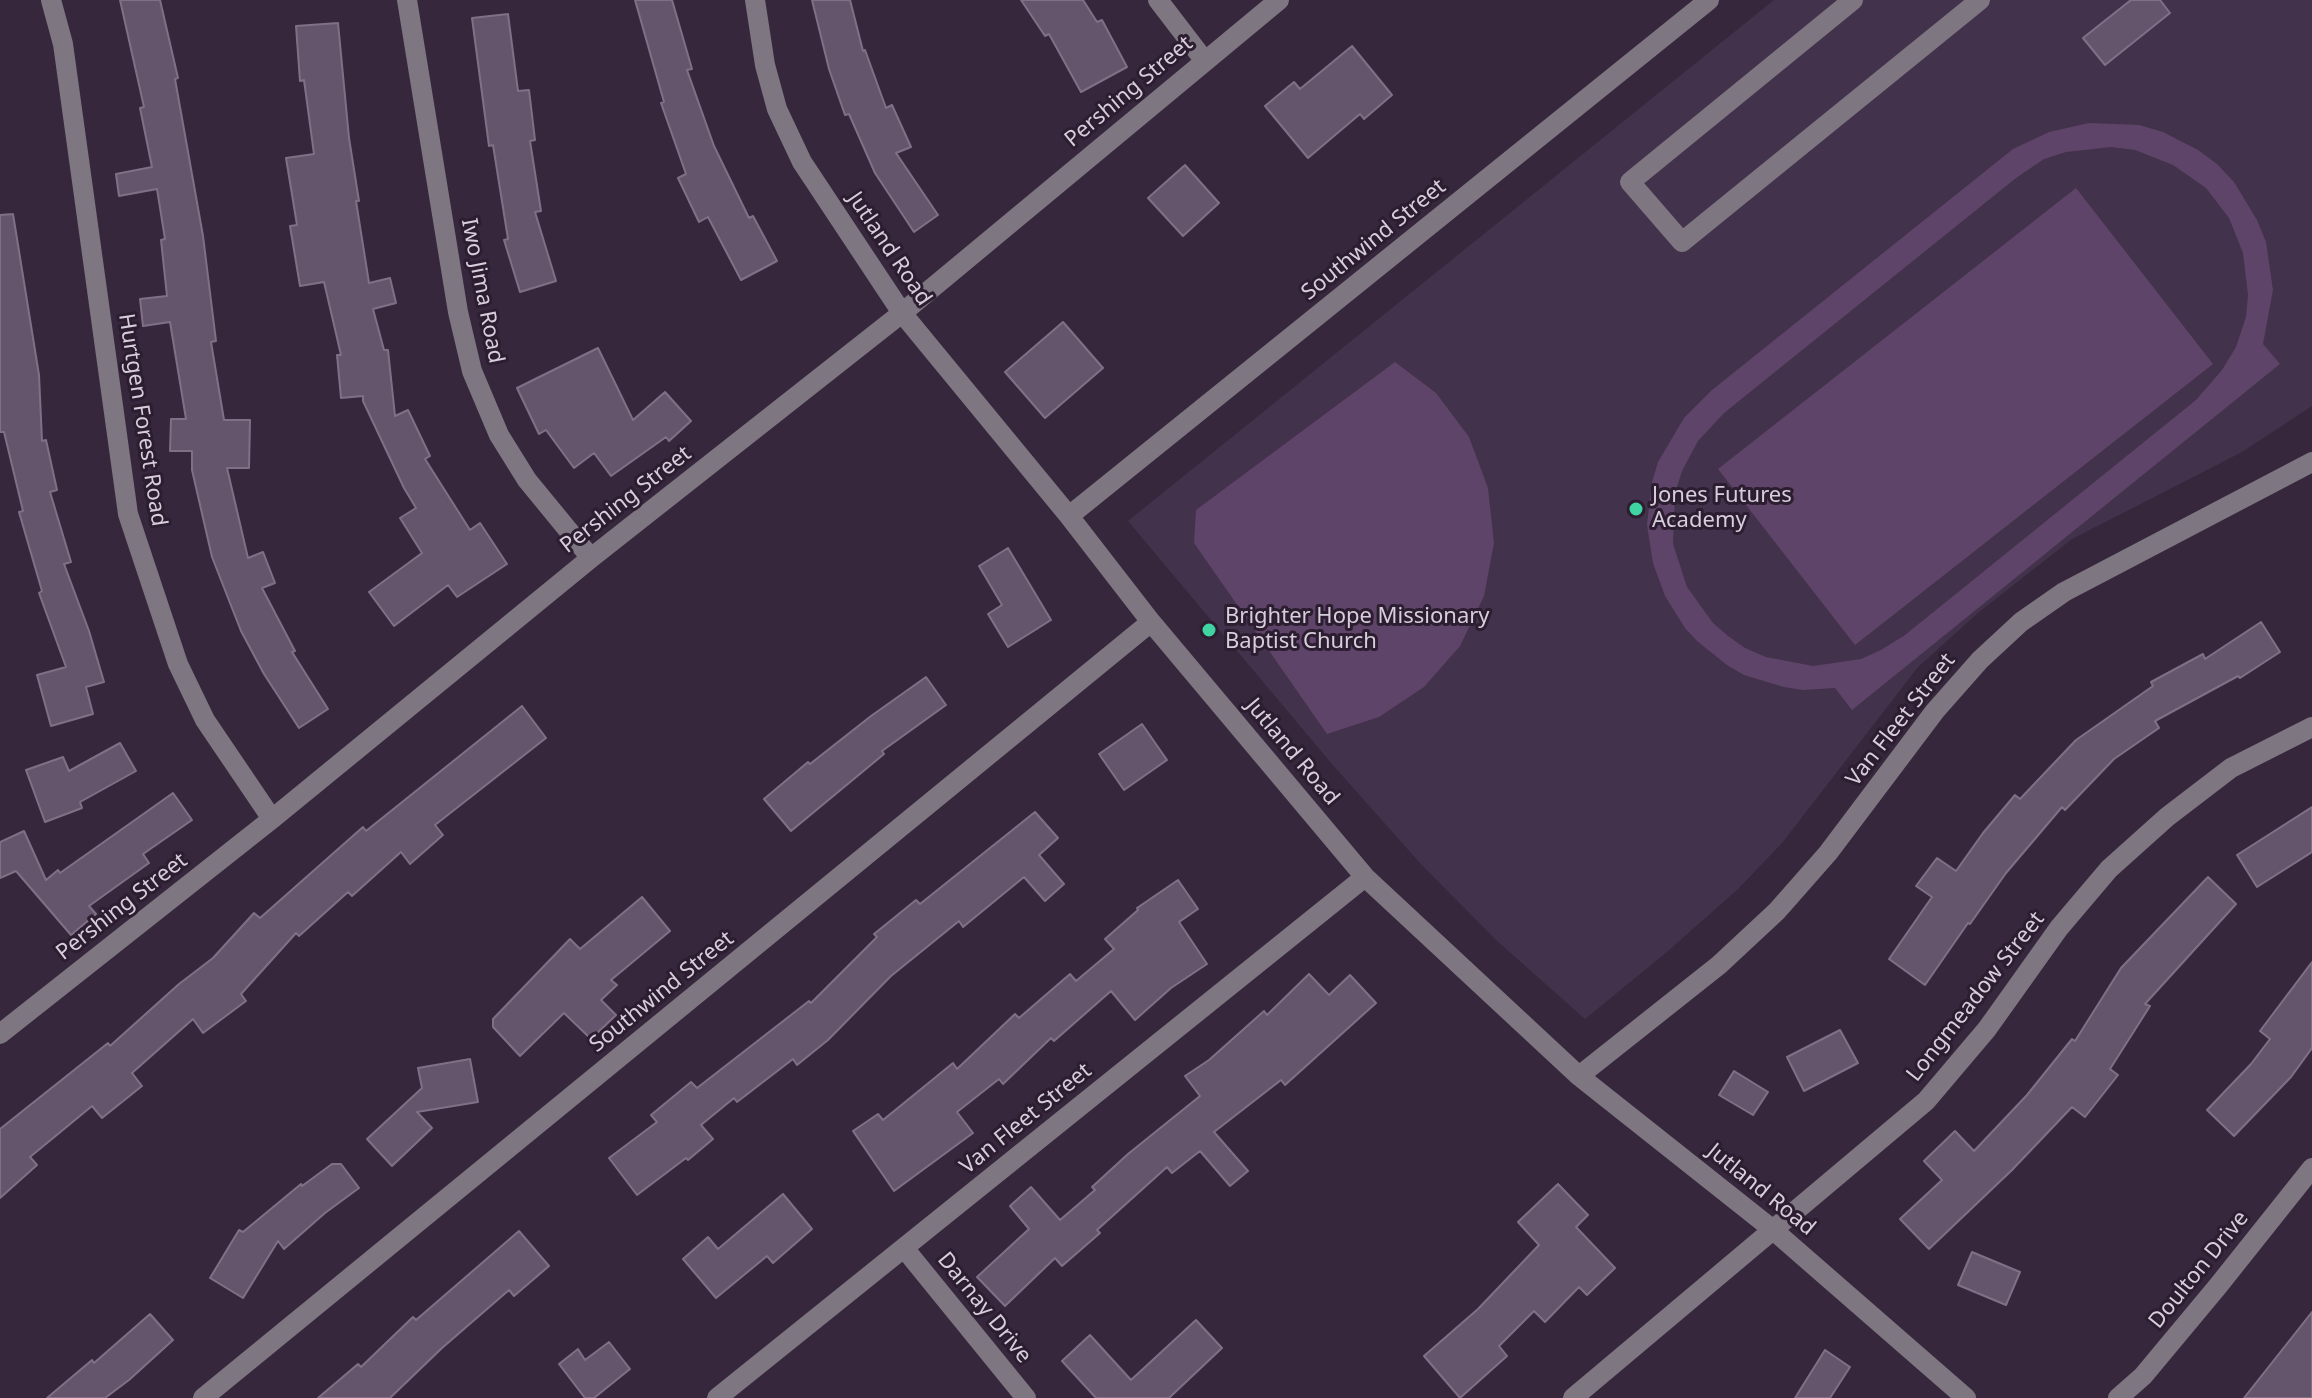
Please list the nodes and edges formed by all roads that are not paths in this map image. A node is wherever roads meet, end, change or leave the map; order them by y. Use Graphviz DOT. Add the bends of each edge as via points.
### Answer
graph roads {
  1 [pos="51,0"];
  2 [pos="407,0"];
  3 [pos="755,0"];
  4 [pos="1158,0"];
  5 [pos="1279,0"];
  6 [pos="1709,0"];
  7 [pos="1853,0"];
  8 [pos="1980,0"];
  9 [pos="1204,60"];
  10 [pos="902,313"];
  11 [pos="2312,462"];
  12 [pos="1069,516"];
  13 [pos="591,558"];
  14 [pos="1151,622"];
  15 [pos="2312,727"];
  16 [pos="272,819"];
  17 [pos="1365,877"];
  18 [pos="0,1034"];
  19 [pos="1579,1076"];
  20 [pos="2312,1168"];
  21 [pos="1772,1229"];
  22 [pos="904,1248"];
  23 [pos="203,1398"];
  24 [pos="717,1398"];
  25 [pos="1026,1398"];
  26 [pos="1573,1398"];
  27 [pos="1966,1398"];
  28 [pos="2118,1398"];
  1 -- 16 [label="street, Hurtgen Forest Road" via="63,44 128,514 178,664 205,720"];
  2 -- 13 [label="street, Iwo Jima Road" via="472,371 520,469"];
  3 -- 10 [label="street, Jutland Road" via="777,109 802,162"];
  4 -- 9 [label="street"];
  5 -- 9 [label="street, Pershing Street"];
  6 -- 12 [label="street, Southwind Street"];
  7 -- 8 [label="street" via="1630,182 1682,242"];
  9 -- 10 [label="street, Pershing Street"];
  10 -- 12 [label="street, Jutland Road"];
  10 -- 13 [label="street, Pershing Street"];
  11 -- 19 [label="street, Van Fleet Street" via="2064,592 2021,622 1935,711 1828,853 1777,911 1719,965"];
  12 -- 14 [label="street, Jutland Road"];
  13 -- 16 [label="street, Pershing Street"];
  14 -- 17 [label="street, Jutland Road"];
  14 -- 23 [label="street, Southwind Street"];
  15 -- 21 [label="street, Longmeadow Street" via="2231,768 2109,869 1926,1101"];
  16 -- 18 [label="street, Pershing Street"];
  17 -- 19 [label="street, Jutland Road"];
  17 -- 22 [label="street, Van Fleet Street"];
  19 -- 21 [label="street, Jutland Road"];
  20 -- 28 [label="street, Doulton Drive" via="2143,1376"];
  21 -- 26 [label="street, Longmeadow Street"];
  21 -- 27 [label="street, Jutland Road"];
  22 -- 24 [label="street, Van Fleet Street"];
  22 -- 25 [label="street, Darnay Drive"];
}
